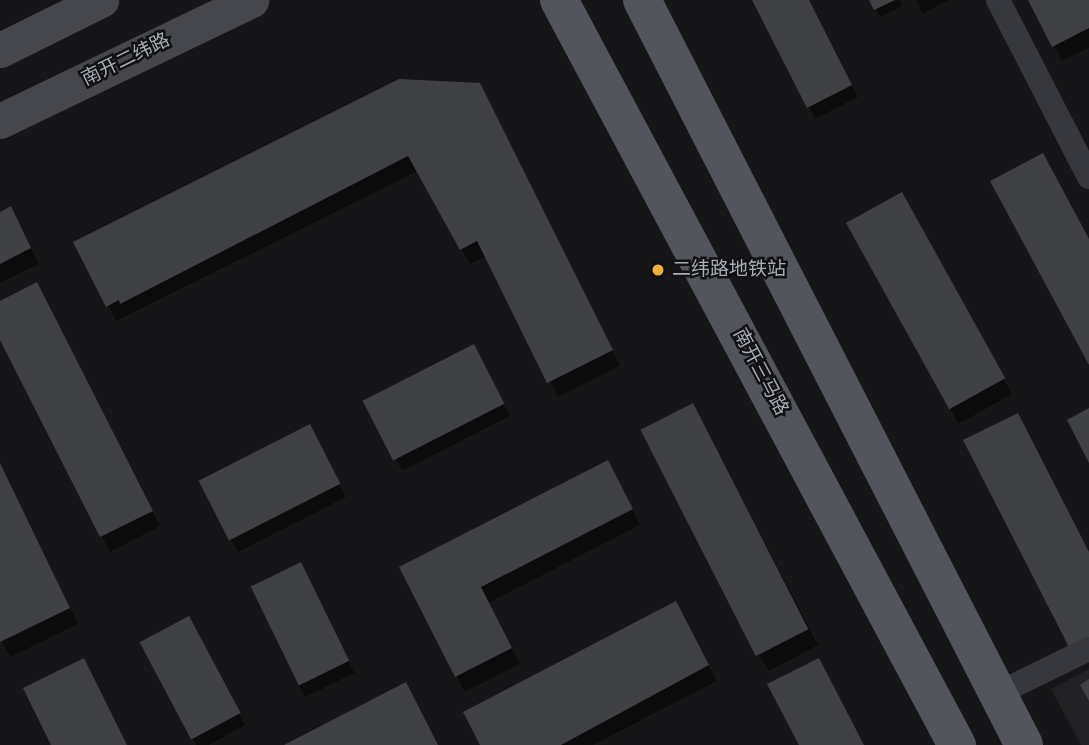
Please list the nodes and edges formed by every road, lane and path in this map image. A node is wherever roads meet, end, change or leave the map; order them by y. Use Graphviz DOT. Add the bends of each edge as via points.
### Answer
graph roads {
  1 [pos="101,0"];
  2 [pos="251,0"];
  3 [pos="559,0"];
  4 [pos="642,0"];
  5 [pos="998,0"];
  6 [pos="0,50"];
  7 [pos="0,121"];
  8 [pos="1089,177"];
  9 [pos="1089,649"];
  10 [pos="997,694"];
  11 [pos="957,745"];
  12 [pos="1024,745"];
  1 -- 6 [label="main road"];
  2 -- 7 [label="main road, 南开二纬路"];
  3 -- 11 [label="main road, 南开三马路"];
  4 -- 10 [label="main road"];
  5 -- 8 [label="street"];
  9 -- 10 [label="street"];
  10 -- 12 [label="main road"];
}
